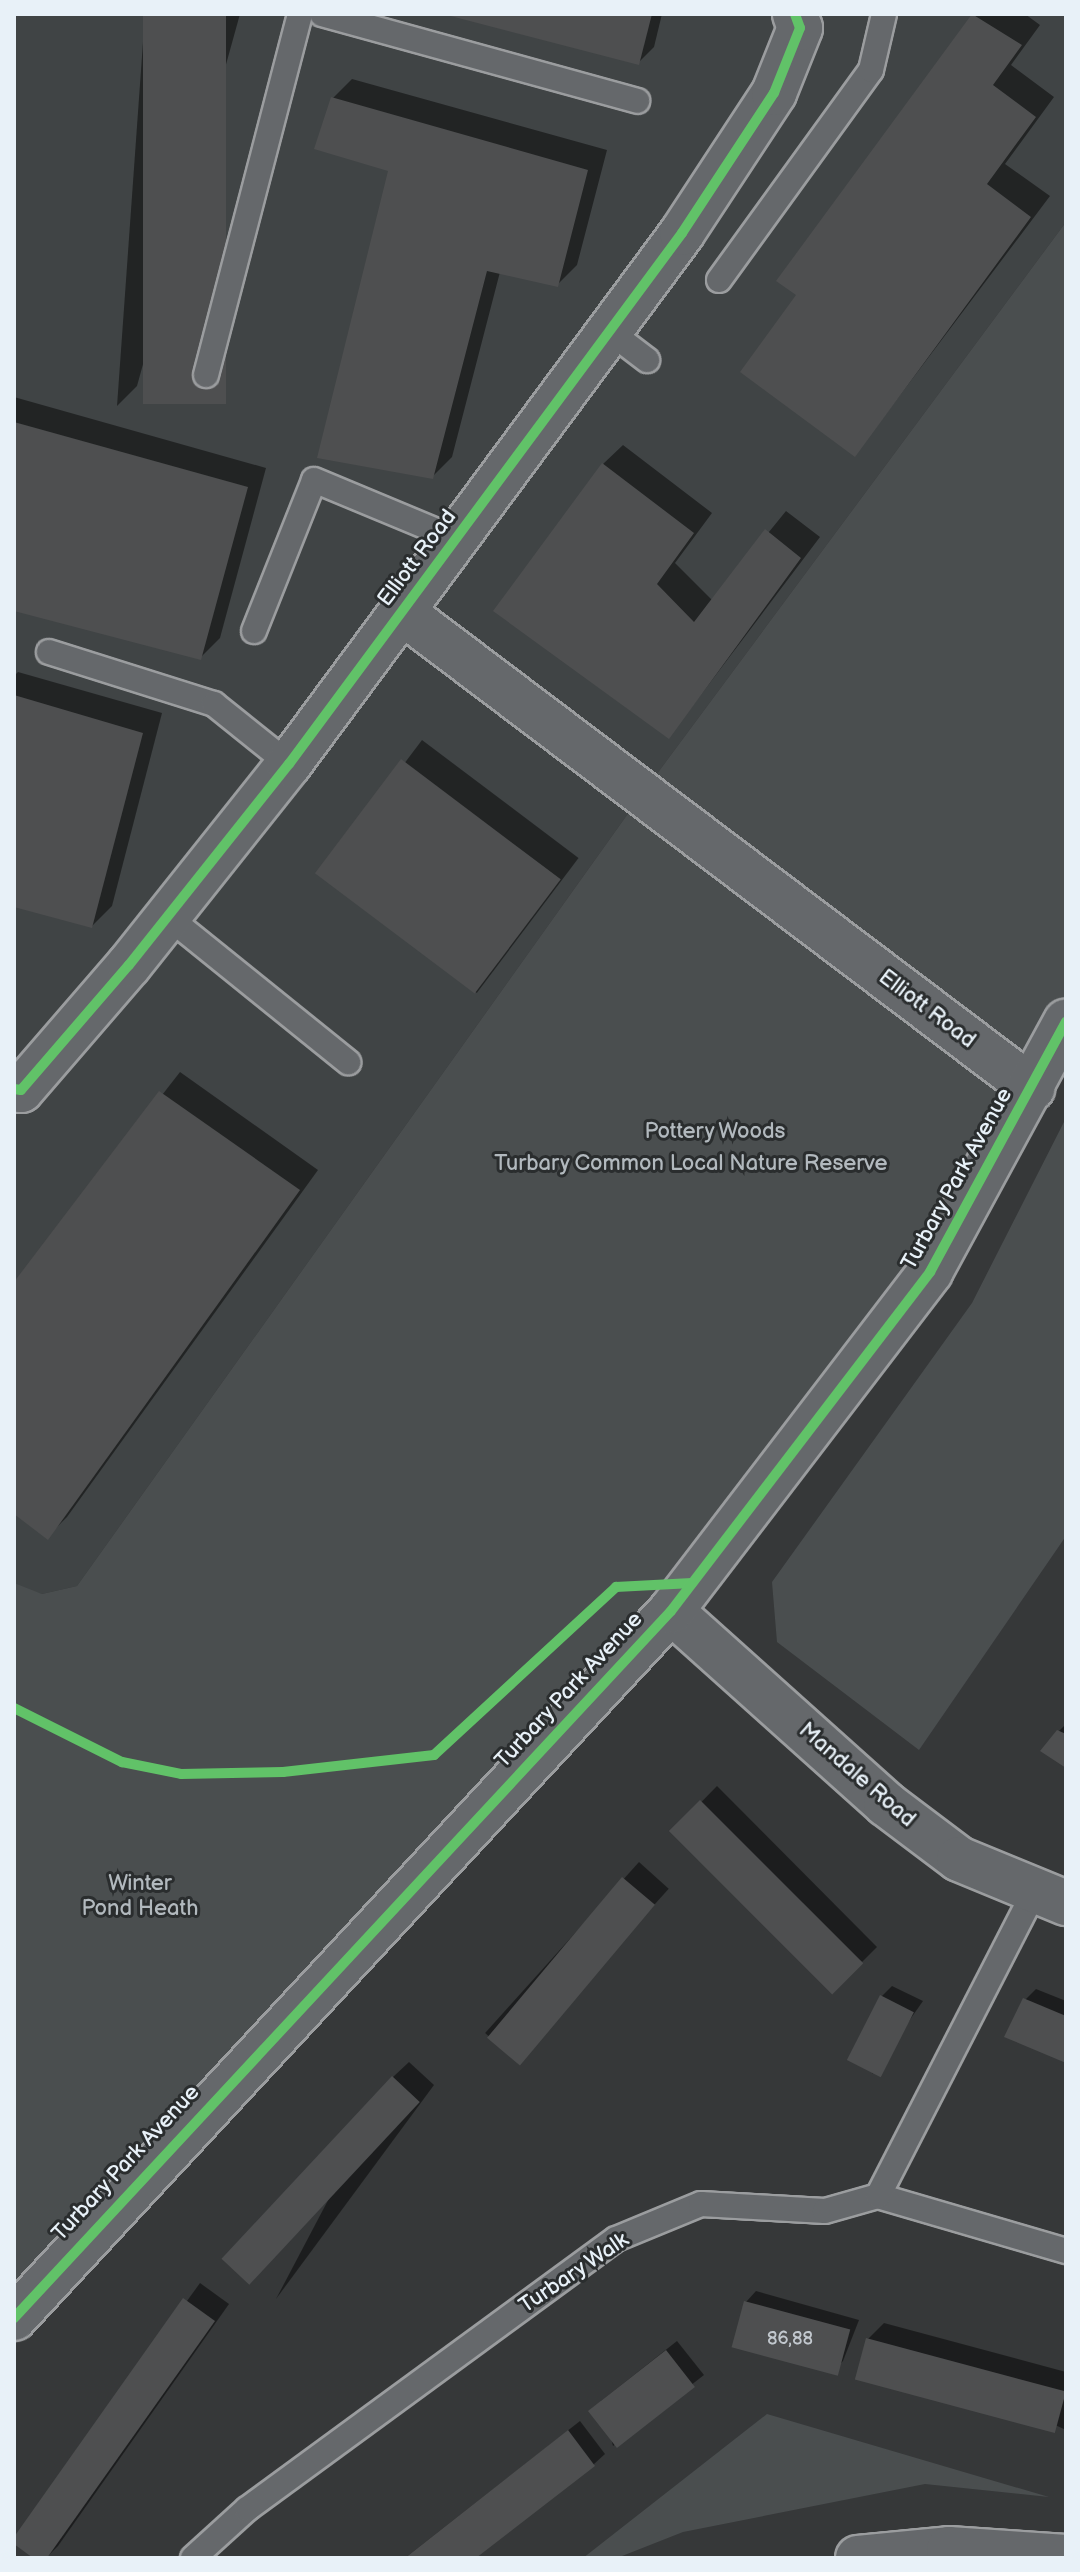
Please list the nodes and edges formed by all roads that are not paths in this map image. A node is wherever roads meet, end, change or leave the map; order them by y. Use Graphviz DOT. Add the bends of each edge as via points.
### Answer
graph roads {
  1 [pos="300,14"];
  2 [pos="322,14"];
  3 [pos="795,14"];
  4 [pos="884,14"];
  5 [pos="637,101"];
  6 [pos="719,280"];
  7 [pos="609,331"];
  8 [pos="647,360"];
  9 [pos="206,375"];
  10 [pos="456,539"];
  11 [pos="402,612"];
  12 [pos="254,631"];
  13 [pos="49,652"];
  14 [pos="289,764"];
  15 [pos="167,916"];
  16 [pos="1066,1022"];
  17 [pos="348,1062"];
  18 [pos="1032,1088"];
  19 [pos="14,1089"];
  20 [pos="671,1611"];
  21 [pos="1051,1897"];
  22 [pos="878,2196"];
  23 [pos="1066,2251"];
  24 [pos="14,2318"];
  25 [pos="1066,2557"];
  26 [pos="193,2558"];
  27 [pos="858,2558"];
  1 -- 9 [label="lane"];
  2 -- 5 [label="lane"];
  3 -- 7 [label="street, Elliott Road" via="800,28 774,93 682,233"];
  4 -- 6 [label="lane" via="871,70"];
  7 -- 8 [label="lane"];
  7 -- 10 [label="street, Elliott Road"];
  10 -- 11 [label="street, Elliott Road"];
  10 -- 12 [label="lane" via="314,480"];
  11 -- 14 [label="street, Elliott Road"];
  11 -- 18 [label="street, Elliott Road"];
  13 -- 14 [label="lane" via="214,704"];
  14 -- 15 [label="street, Elliott Road"];
  15 -- 17 [label="lane"];
  15 -- 19 [label="street, Elliott Road" via="21,1090"];
  16 -- 18 [label="street, Turbary Park Avenue"];
  18 -- 20 [label="street, Turbary Park Avenue" via="930,1272"];
  20 -- 21 [label="street, Mandale Road" via="886,1804 959,1859"];
  20 -- 24 [label="street, Turbary Park Avenue"];
  21 -- 22 [label="lane"];
  22 -- 23 [label="lane"];
  22 -- 26 [label="lane, Turbary Walk" via="825,2211 701,2204 616,2239 247,2509"];
  25 -- 27 [label="street" via="949,2549"];
}
